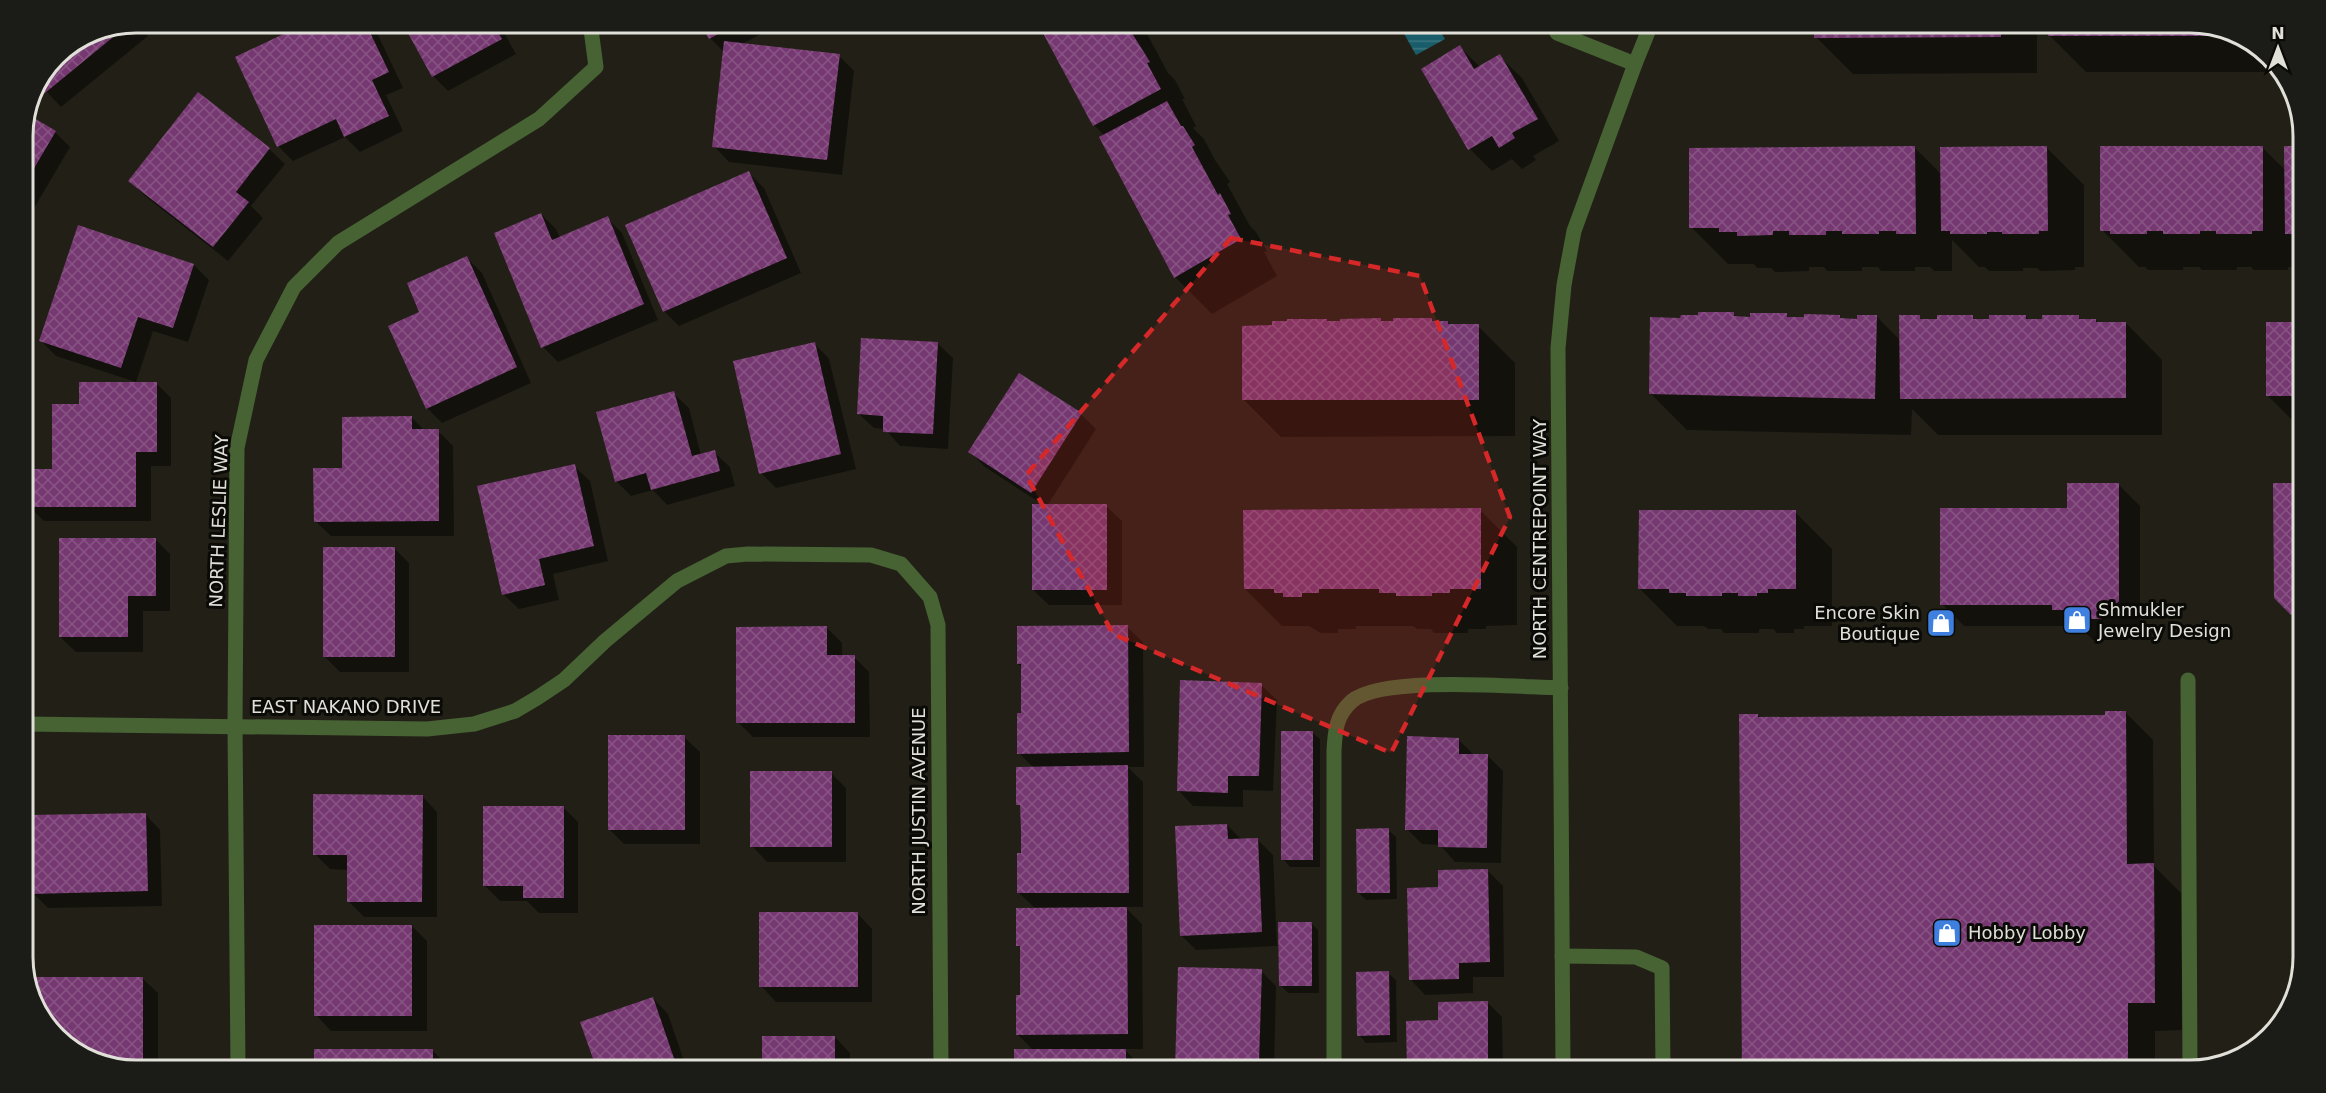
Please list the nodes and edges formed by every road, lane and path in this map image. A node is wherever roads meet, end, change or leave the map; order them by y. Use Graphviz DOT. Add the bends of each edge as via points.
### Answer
graph roads {
  1 [pos="591,33"];
  2 [pos="1557,33"];
  3 [pos="1648,33"];
  4 [pos="1635,64"];
  5 [pos="901,564"];
  6 [pos="2188,681"];
  7 [pos="1561,688"];
  8 [pos="33,724"];
  9 [pos="234,726"];
  10 [pos="1562,956"];
  11 [pos="238,1060"];
  12 [pos="941,1060"];
  13 [pos="1334,1060"];
  14 [pos="1563,1060"];
  15 [pos="1663,1060"];
  16 [pos="2190,1060"];
  1 -- 9 [label="street, NORTH LESLIE WAY" via="596,67 539,119 338,243 294,287 256,360 237,448"];
  2 -- 4 [label="street"];
  3 -- 4 [label="street, NORTH CENTREPOINT WAY"];
  4 -- 7 [label="street, NORTH CENTREPOINT WAY" via="1574,231 1564,285 1558,348"];
  5 -- 9 [label="street, EAST NAKANO DRIVE" via="871,555 726,556 677,581 564,681 515,711 474,724 427,729"];
  5 -- 12 [label="street, NORTH JUSTIN AVENUE" via="930,597 938,625"];
  6 -- 16 [label="street"];
  7 -- 10 [label="street, NORTH CENTREPOINT WAY"];
  7 -- 13 [label="street" via="1391,687 1369,691 1353,700 1342,713 1336,726 1334,751"];
  8 -- 9 [label="street, EAST NAKANO DRIVE"];
  9 -- 11 [label="street, NORTH LESLIE WAY"];
  10 -- 14 [label="street, NORTH CENTREPOINT WAY"];
  10 -- 15 [label="street" via="1636,957 1662,968"];
}
